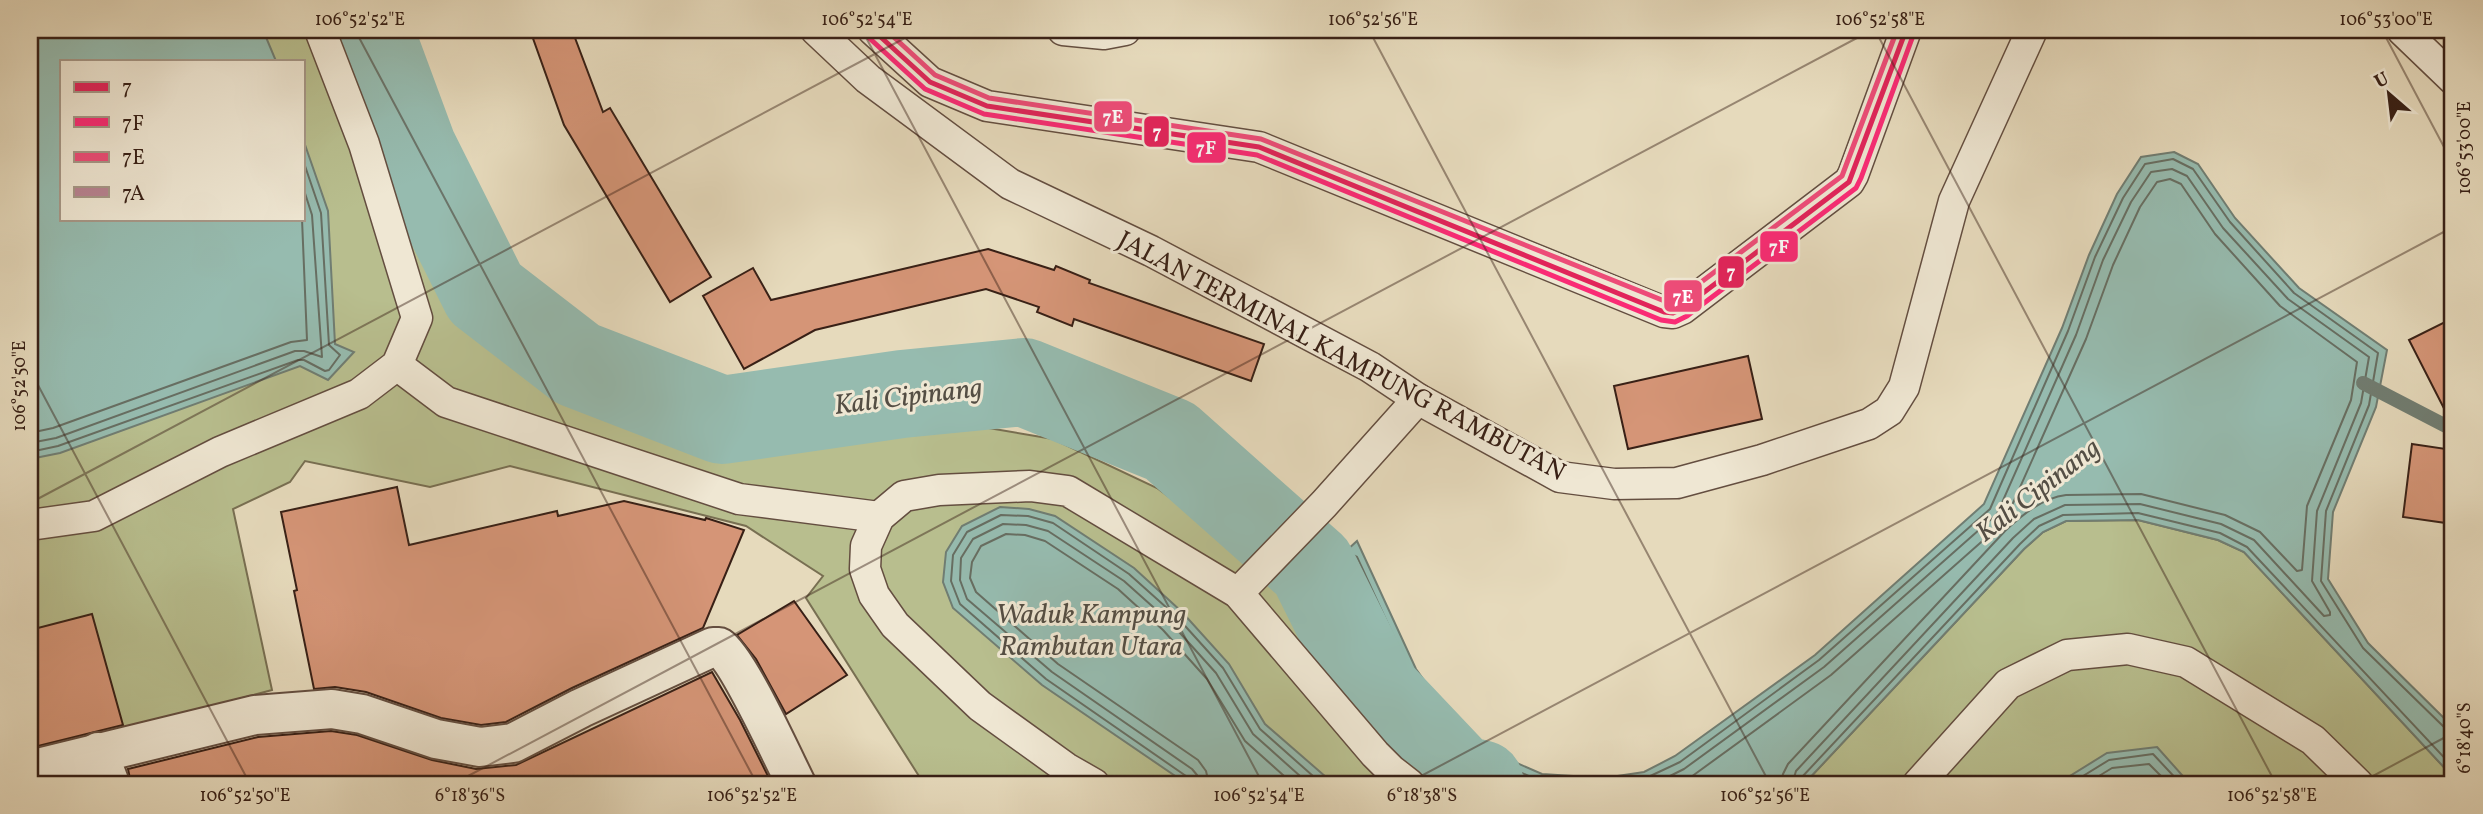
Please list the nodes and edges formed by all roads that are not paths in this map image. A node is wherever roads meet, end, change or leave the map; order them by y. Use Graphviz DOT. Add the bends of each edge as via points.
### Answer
graph roads {
  1 [pos="320,30"];
  2 [pos="816,30"];
  3 [pos="873,30"];
  4 [pos="1063,30"];
  5 [pos="1125,30"];
  6 [pos="1906,30"];
  7 [pos="2032,30"];
  8 [pos="2402,30"];
  9 [pos="868,79"];
  10 [pos="2453,79"];
  11 [pos="930,82"];
  12 [pos="397,365"];
  13 [pos="1418,399"];
  14 [pos="879,517"];
  15 [pos="30,525"];
  16 [pos="1248,583"];
  17 [pos="104,768"];
  18 [pos="30,769"];
  19 [pos="796,784"];
  20 [pos="1094,784"];
  21 [pos="1409,784"];
  22 [pos="1918,784"];
  23 [pos="2358,784"];
  1 -- 12 [label="lane" via="364,144 417,318"];
  2 -- 9 [label="lane, JALAN TERMINAL KAMPUNG RAMBUTAN"];
  3 -- 11 [label="lane"];
  4 -- 5 [label="lane" via="1104,34"];
  6 -- 11 [label="lane" via="1849,182 1673,313 1259,147 988,106"];
  7 -- 13 [label="lane, JALAN TERMINAL KAMPUNG RAMBUTAN" via="1954,201 1904,387 1889,411 1869,424 1677,483 1615,484 1560,477"];
  8 -- 10 [label="lane"];
  9 -- 11 [label="lane"];
  9 -- 13 [label="lane, JALAN TERMINAL KAMPUNG RAMBUTAN" via="1010,184 1151,251 1370,367"];
  12 -- 14 [label="lane" via="446,402 739,499"];
  12 -- 15 [label="lane" via="359,394 220,452 94,516"];
  13 -- 16 [label="lane"];
  14 -- 16 [label="lane" via="904,496 939,489 1030,486 1068,491"];
  14 -- 20 [label="lane" via="866,546 865,569 874,594 895,625 980,706"];
  16 -- 21 [label="lane" via="1375,754"];
  17 -- 18 [label="street"];
  17 -- 19 [label="street" via="255,715 332,709 362,714 436,739 480,747 513,743 719,647 741,678"];
  22 -- 23 [label="lane" via="2008,684 2067,655 2128,649 2186,662 2313,740"];
}
